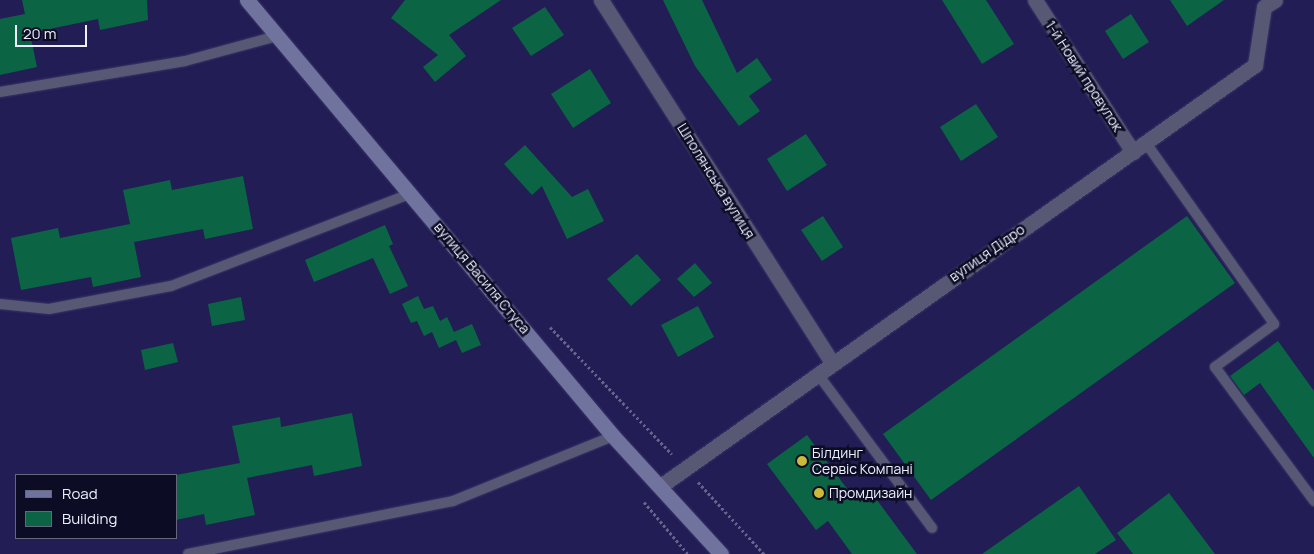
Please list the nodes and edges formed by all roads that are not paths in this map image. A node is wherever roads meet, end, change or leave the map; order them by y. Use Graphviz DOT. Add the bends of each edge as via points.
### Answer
graph roads {
  1 [pos="247,0"];
  2 [pos="601,0"];
  3 [pos="1035,0"];
  4 [pos="1275,0"];
  5 [pos="277,36"];
  6 [pos="0,92"];
  7 [pos="1146,143"];
  8 [pos="1132,152"];
  9 [pos="412,193"];
  10 [pos="0,304"];
  11 [pos="832,362"];
  12 [pos="817,372"];
  13 [pos="613,436"];
  14 [pos="662,485"];
  15 [pos="1314,501"];
  16 [pos="932,528"];
  17 [pos="188,554"];
  18 [pos="721,554"];
  1 -- 5 [label="street, вулиця Василя Стуса"];
  2 -- 11 [label="street, Шполянська вулиця"];
  3 -- 8 [label="street, 1-й Новий провулок"];
  4 -- 7 [label="street, вулиця Дідро" via="1264,7 1255,65"];
  5 -- 6 [label="lane" via="185,61"];
  5 -- 9 [label="street, вулиця Василя Стуса"];
  7 -- 8 [label="street, вулиця Дідро"];
  7 -- 15 [label="lane" via="1274,324 1215,367"];
  8 -- 11 [label="street, вулиця Дідро"];
  9 -- 10 [label="lane" via="171,286 49,309"];
  9 -- 13 [label="street, вулиця Василя Стуса"];
  11 -- 12 [label="street, вулиця Дідро"];
  12 -- 14 [label="street, вулиця Дідро"];
  12 -- 16 [label="lane"];
  13 -- 14 [label="street, вулиця Василя Стуса"];
  13 -- 17 [label="lane" via="453,500"];
  14 -- 18 [label="street, вулиця Василя Стуса"];
}
